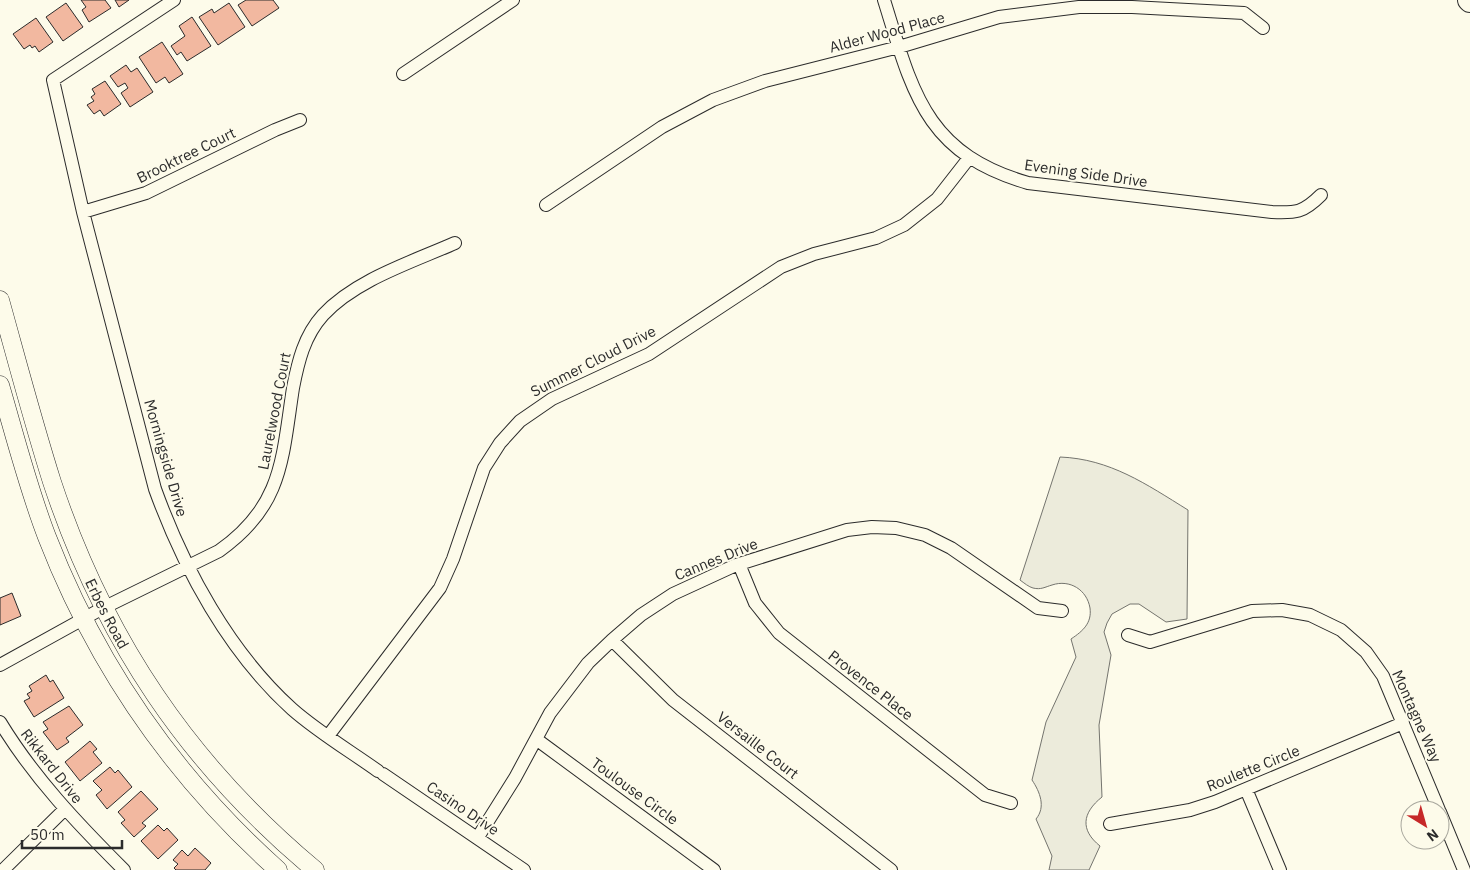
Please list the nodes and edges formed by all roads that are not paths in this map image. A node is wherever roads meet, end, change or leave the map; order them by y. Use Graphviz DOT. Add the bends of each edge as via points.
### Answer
graph roads {
  1 [pos="174,0"];
  2 [pos="513,0"];
  3 [pos="884,0"];
  4 [pos="1263,28"];
  5 [pos="899,47"];
  6 [pos="403,74"];
  7 [pos="300,120"];
  8 [pos="969,158"];
  9 [pos="1321,195"];
  10 [pos="546,205"];
  11 [pos="83,212"];
  12 [pos="455,243"];
  13 [pos="0,300"];
  14 [pos="0,385"];
  15 [pos="738,564"];
  16 [pos="189,567"];
  17 [pos="104,608"];
  18 [pos="1062,611"];
  19 [pos="84,619"];
  20 [pos="1128,635"];
  21 [pos="612,640"];
  22 [pos="0,665"];
  23 [pos="0,722"];
  24 [pos="1403,723"];
  25 [pos="328,736"];
  26 [pos="536,739"];
  27 [pos="381,772"];
  28 [pos="1246,789"];
  29 [pos="1435,800"];
  30 [pos="1011,803"];
  31 [pos="64,810"];
  32 [pos="1110,824"];
  33 [pos="1450,836"];
  34 [pos="478,837"];
  35 [pos="3,870"];
  36 [pos="124,870"];
  37 [pos="278,870"];
  38 [pos="315,870"];
  39 [pos="524,870"];
  40 [pos="714,870"];
  41 [pos="891,870"];
  42 [pos="1280,870"];
  43 [pos="1464,870"];
  1 -- 11 [label="street, Morningside Drive" via="53,80"];
  2 -- 6 [label="street"];
  3 -- 5 [label="street, Evening Side Drive"];
  4 -- 5 [label="street, Alder Wood Place" via="1244,13 1078,7 999,18"];
  5 -- 8 [label="street, Evening Side Drive" via="925,111 944,136"];
  5 -- 10 [label="street, Alder Wood Place" via="765,81 713,100 662,127"];
  7 -- 11 [label="street, Brooktree Court" via="146,193"];
  8 -- 9 [label="street, Evening Side Drive" via="998,174 1028,184 1272,212 1294,213 1308,208"];
  8 -- 25 [label="street, Summer Cloud Drive" via="937,199 904,225 876,238 814,254 781,267 648,354 552,399 520,421 484,468 440,588"];
  11 -- 16 [label="street, Morningside Drive" via="155,489"];
  12 -- 16 [label="street, Laurelwood Court" via="356,288 337,300 321,317 298,362 281,463 268,500 237,539"];
  13 -- 17 [label="main road, Erbes Road" via="52,482"];
  14 -- 19 [label="main road, Erbes Road" via="32,496"];
  15 -- 18 [label="street, Cannes Drive" via="847,530 896,528 951,548 1038,608"];
  15 -- 21 [label="street, Cannes Drive" via="673,594"];
  15 -- 30 [label="street, Provence Place" via="755,603 779,633 985,795"];
  16 -- 17 [label="street, Laurelwood Court"];
  16 -- 25 [label="street, Morningside Drive" via="221,622 250,662 294,710"];
  17 -- 19 [label="street, Laurelwood Court"];
  17 -- 38 [label="main road, Erbes Road" via="141,676 188,743 231,793"];
  19 -- 22 [label="street, Laurelwood Court"];
  19 -- 37 [label="main road, Erbes Road" via="119,683 165,750 220,815"];
  20 -- 24 [label="street, Montagne Way" via="1150,642 1252,611 1282,610 1310,615 1341,630 1366,652 1383,676"];
  21 -- 26 [label="street, Cannes Drive" via="568,687"];
  21 -- 41 [label="street, Versaille Court" via="673,700"];
  23 -- 31 [label="street, Rikkard Drive" via="31,770"];
  24 -- 28 [label="street, Roulette Circle"];
  24 -- 29 [label="street, Montagne Way"];
  25 -- 27 [label="street, Morningside Drive"];
  26 -- 34 [label="street, Cannes Drive"];
  26 -- 40 [label="street, Toulouse Circle"];
  27 -- 34 [label="street, Casino Drive"];
  28 -- 32 [label="street, Roulette Circle" via="1190,810"];
  28 -- 42 [label="street"];
  31 -- 35 [label="street"];
  31 -- 36 [label="street, Rikkard Drive"];
  33 -- 43 [label="street, Montagne Way"];
  34 -- 39 [label="street, Casino Drive"];
}
